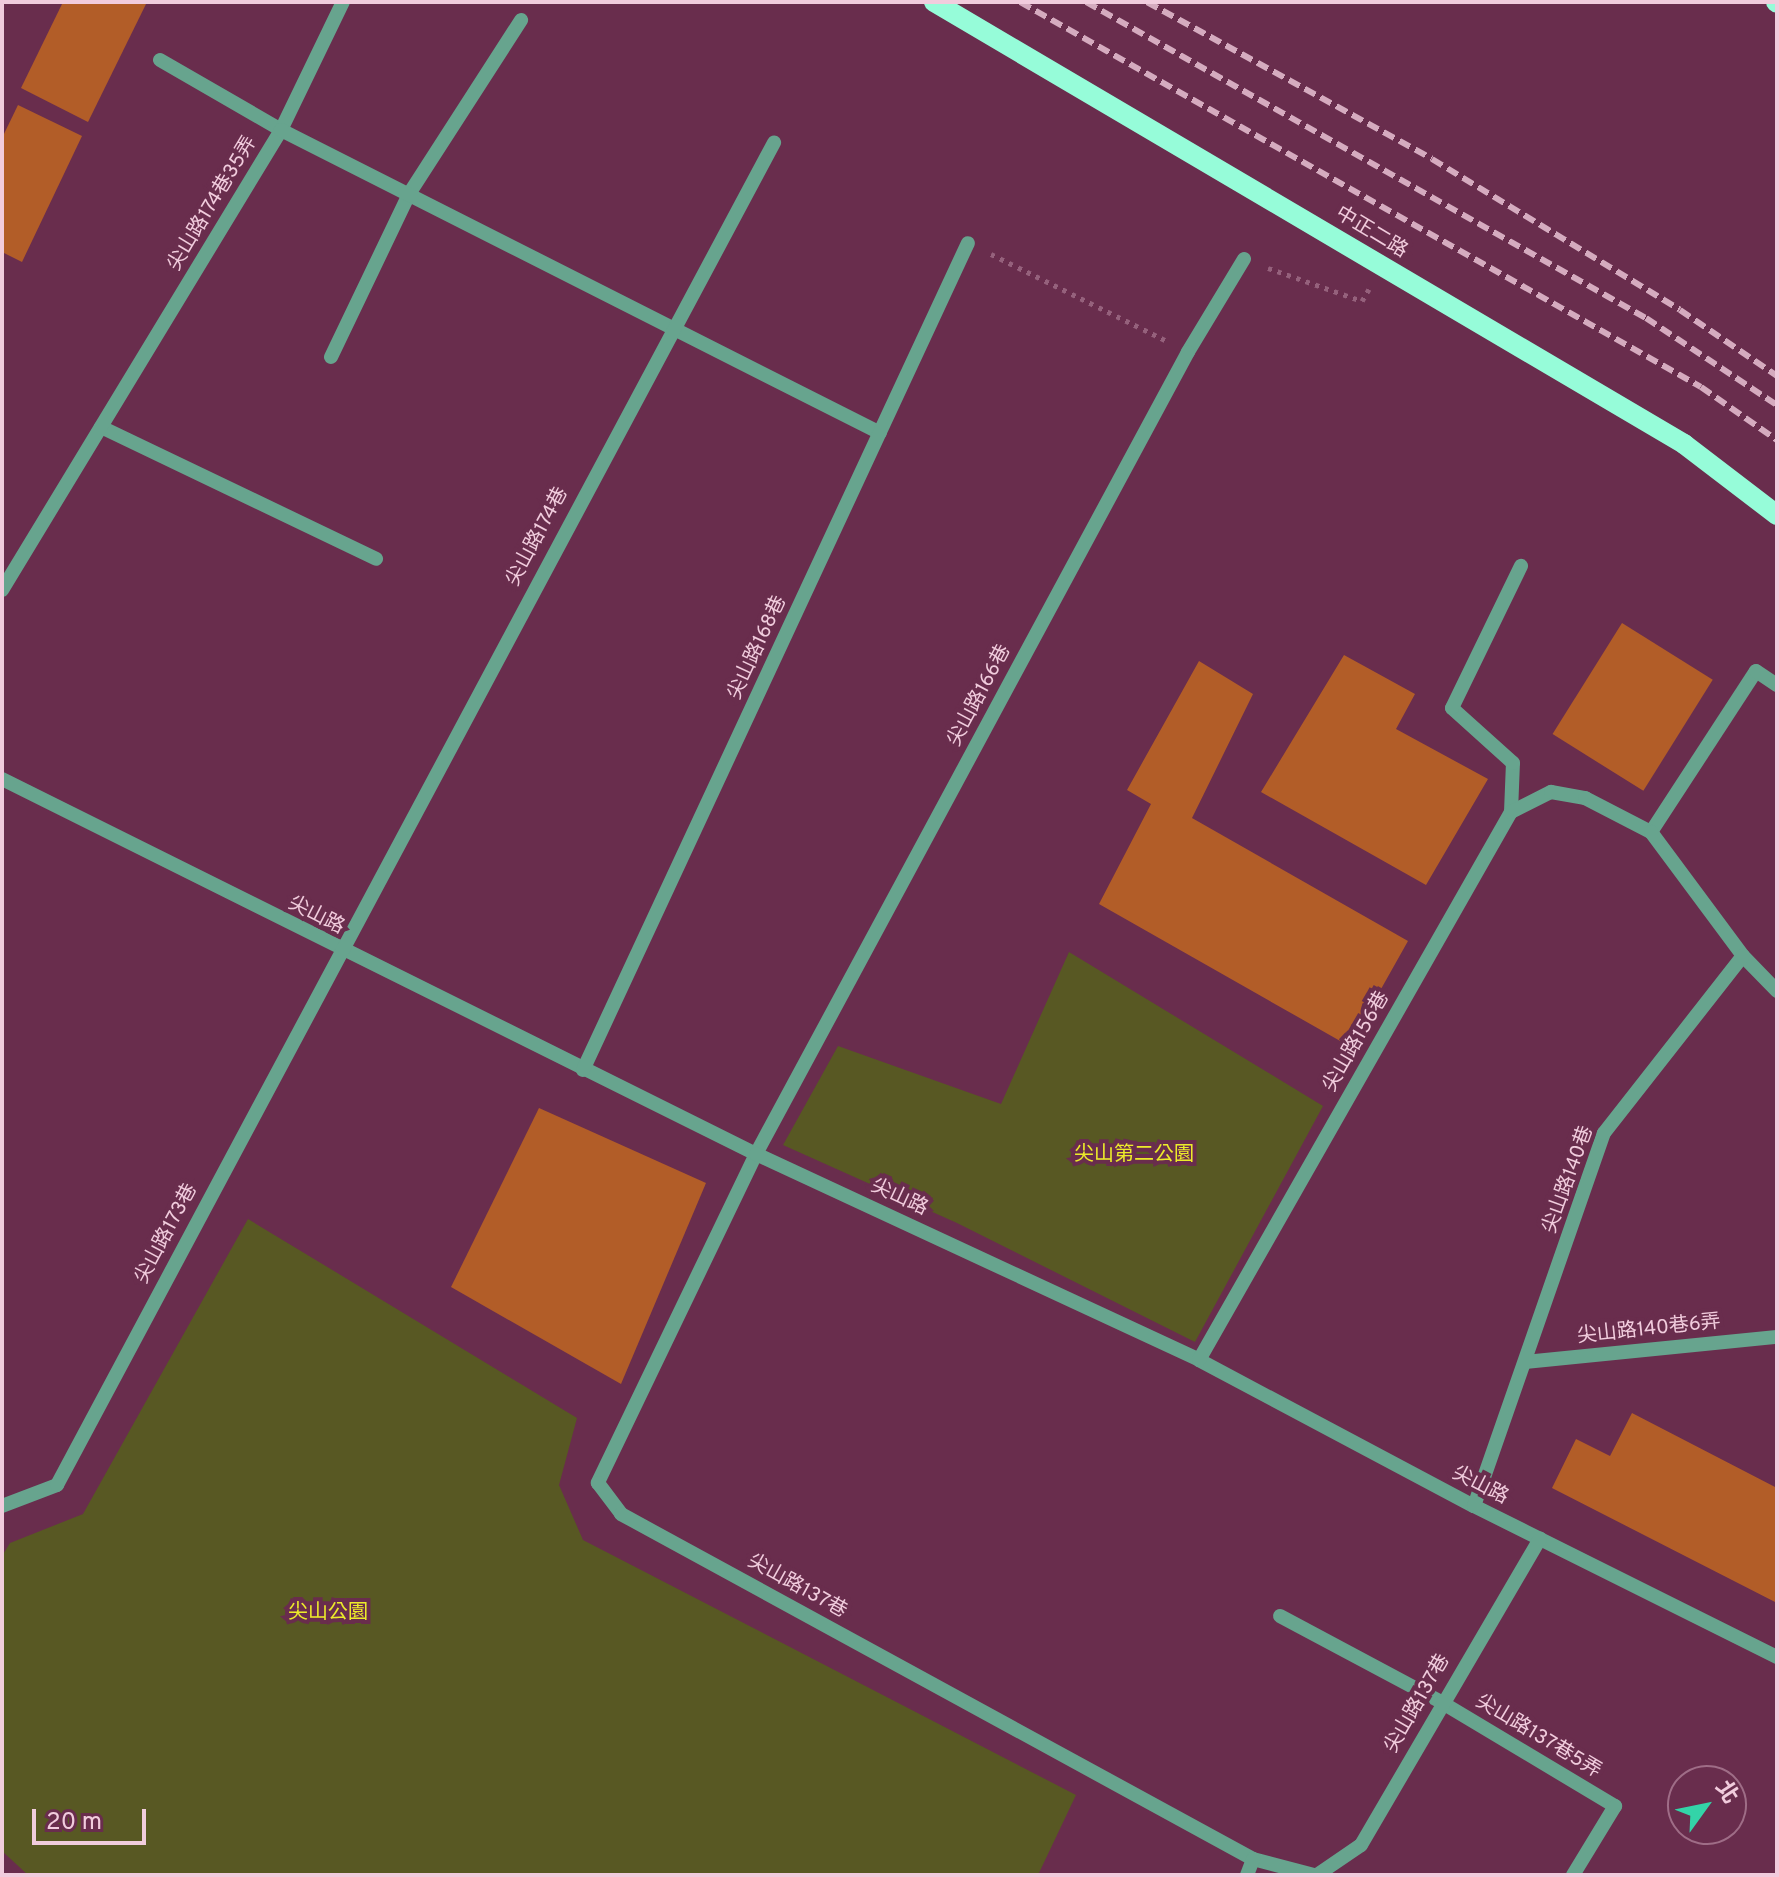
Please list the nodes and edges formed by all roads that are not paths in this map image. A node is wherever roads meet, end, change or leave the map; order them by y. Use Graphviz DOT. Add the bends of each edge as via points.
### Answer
graph roads {
  1 [pos="343,2"];
  2 [pos="934,2"];
  3 [pos="521,20"];
  4 [pos="160,60"];
  5 [pos="281,130"];
  6 [pos="774,143"];
  7 [pos="409,194"];
  8 [pos="968,243"];
  9 [pos="1244,259"];
  10 [pos="672,325"];
  11 [pos="331,357"];
  12 [pos="101,427"];
  13 [pos="880,433"];
  14 [pos="1777,515"];
  15 [pos="376,559"];
  16 [pos="1521,566"];
  17 [pos="2,590"];
  18 [pos="1777,685"];
  19 [pos="2,779"];
  20 [pos="1511,812"];
  21 [pos="1651,832"];
  22 [pos="341,951"];
  23 [pos="1743,956"];
  24 [pos="1777,991"];
  25 [pos="583,1070"];
  26 [pos="756,1154"];
  27 [pos="1777,1337"];
  28 [pos="1199,1360"];
  29 [pos="1525,1362"];
  30 [pos="2,1506"];
  31 [pos="1474,1506"];
  32 [pos="1540,1539"];
  33 [pos="1280,1616"];
  34 [pos="1777,1657"];
  35 [pos="1441,1702"];
  36 [pos="1253,1859"];
  37 [pos="1247,1875"];
  38 [pos="1315,1875"];
  39 [pos="1573,1875"];
  1 -- 5 [label="street"];
  2 -- 14 [label="main road, 中正二路" via="1684,444"];
  3 -- 7 [label="street"];
  4 -- 5 [label="street"];
  5 -- 7 [label="street, 尖山路174巷35弄"];
  5 -- 12 [label="street, 尖山路174巷35弄"];
  6 -- 10 [label="street, 尖山路174巷"];
  7 -- 10 [label="street, 尖山路174巷35弄"];
  7 -- 11 [label="street"];
  8 -- 13 [label="street, 尖山路168巷"];
  9 -- 26 [label="street, 尖山路166巷" via="1188,352"];
  10 -- 13 [label="street, 尖山路174巷35弄"];
  10 -- 22 [label="street, 尖山路174巷"];
  12 -- 15 [label="street"];
  12 -- 17 [label="street, 尖山路174巷35弄"];
  13 -- 25 [label="street, 尖山路168巷"];
  16 -- 20 [label="street" via="1452,708 1513,763"];
  18 -- 21 [label="street" via="1756,671"];
  19 -- 22 [label="street, 尖山路"];
  20 -- 21 [label="street" via="1551,792 1585,798"];
  20 -- 28 [label="street, 尖山路156巷"];
  21 -- 23 [label="street"];
  22 -- 25 [label="street, 尖山路"];
  22 -- 30 [label="street, 尖山路173巷" via="57,1485"];
  23 -- 24 [label="street"];
  23 -- 29 [label="street, 尖山路140巷" via="1604,1133"];
  25 -- 26 [label="street, 尖山路"];
  26 -- 28 [label="street, 尖山路"];
  26 -- 36 [label="street, 尖山路137巷" via="598,1483 621,1514"];
  27 -- 29 [label="street, 尖山路140巷6弄"];
  28 -- 31 [label="street, 尖山路"];
  29 -- 31 [label="street, 尖山路140巷"];
  31 -- 32 [label="street, 尖山路"];
  32 -- 34 [label="street, 尖山路"];
  32 -- 35 [label="street, 尖山路137巷"];
  33 -- 35 [label="street, 尖山路137巷5弄"];
  35 -- 38 [label="street, 尖山路137巷" via="1361,1845"];
  35 -- 39 [label="street, 尖山路137巷5弄" via="1615,1806"];
  36 -- 37 [label="street"];
  36 -- 38 [label="street, 尖山路137巷"];
}
